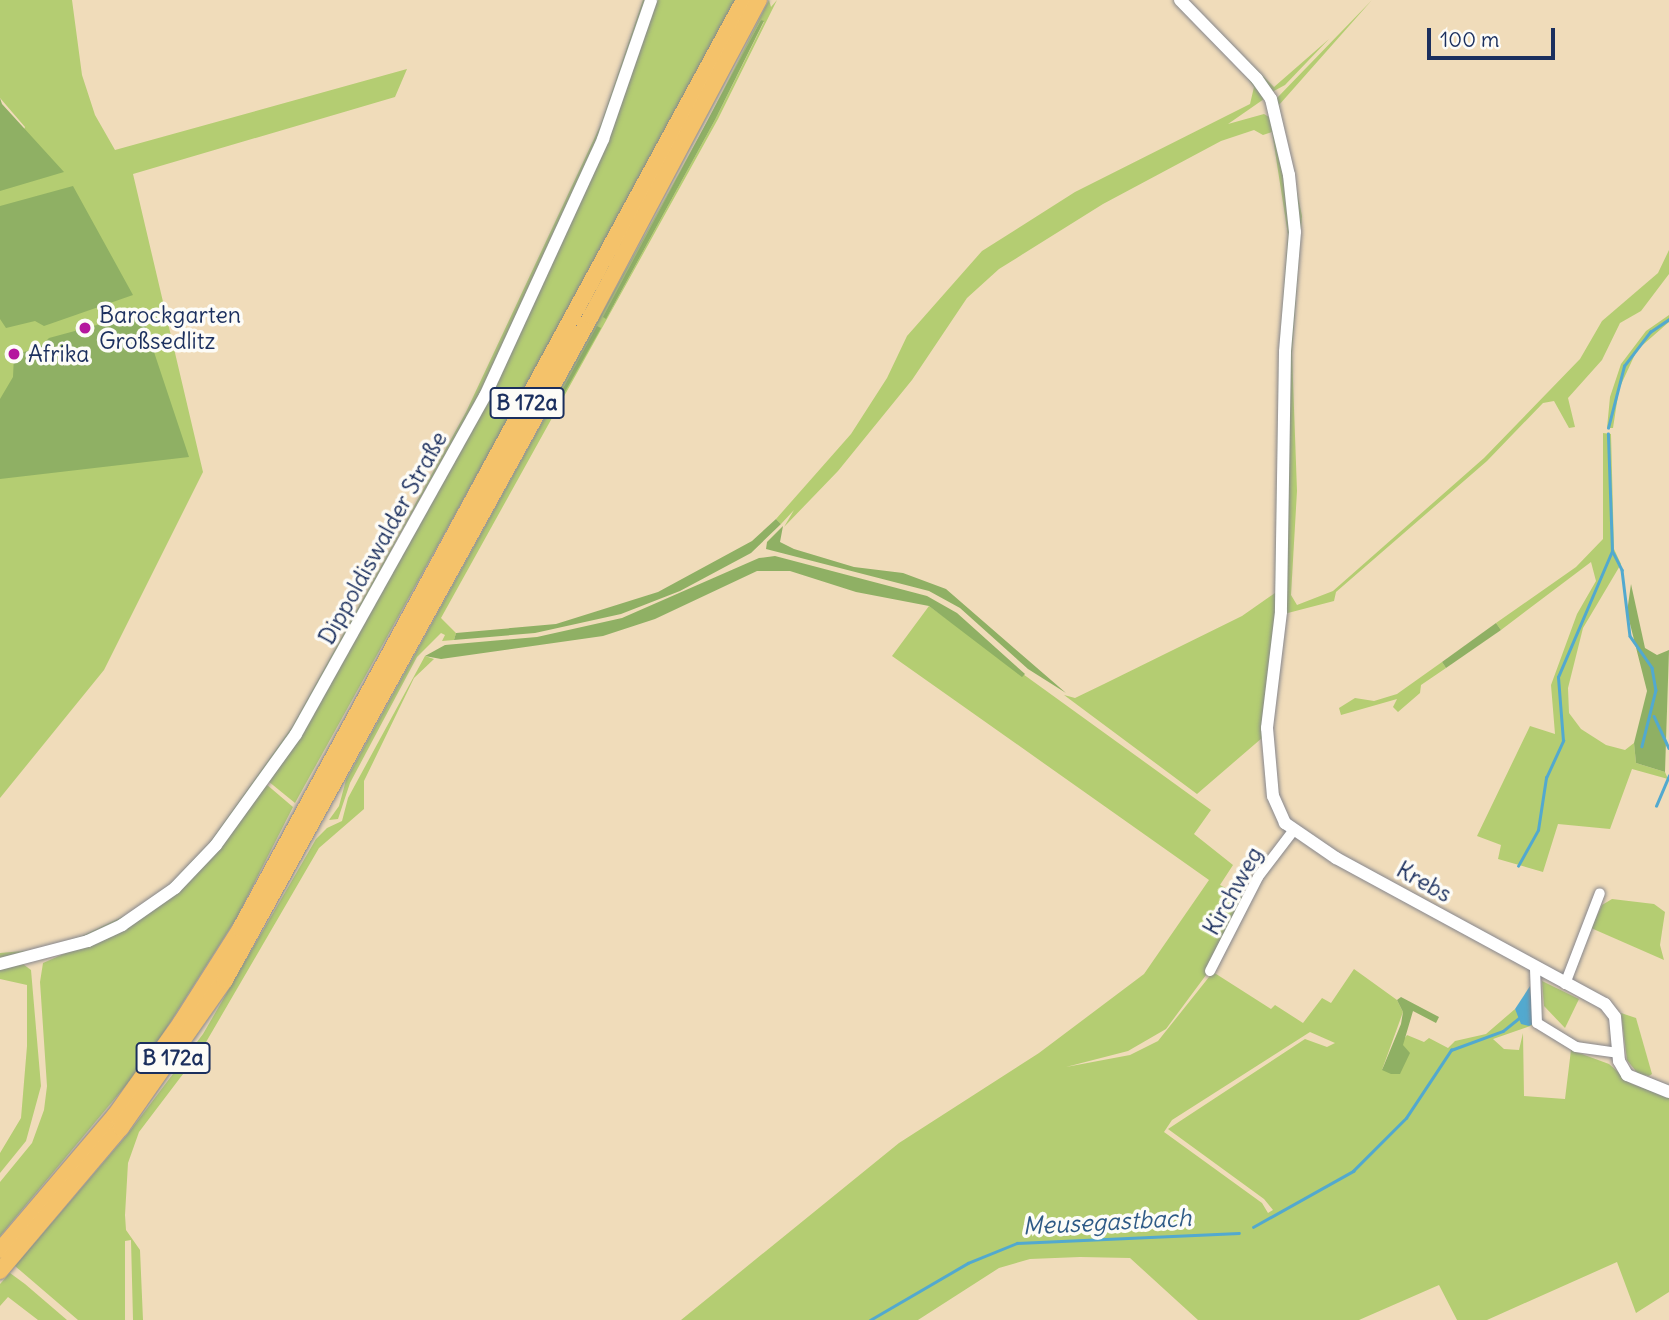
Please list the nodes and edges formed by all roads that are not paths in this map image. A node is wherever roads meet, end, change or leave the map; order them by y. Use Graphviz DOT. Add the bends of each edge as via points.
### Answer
graph roads {
  1 [pos="651,0"];
  2 [pos="744,0"];
  3 [pos="759,0"];
  4 [pos="1180,0"];
  5 [pos="311,814"];
  6 [pos="1293,831"];
  7 [pos="1600,893"];
  8 [pos="0,964"];
  9 [pos="1535,970"];
  10 [pos="1210,971"];
  11 [pos="1566,984"];
  12 [pos="1618,1053"];
  13 [pos="1669,1092"];
  14 [pos="0,1250"];
  15 [pos="0,1271"];
  1 -- 8 [label="street, Dippoldiswalder Straße" via="603,139 485,396 296,734 216,845 175,888 122,925 88,941"];
  2 -- 5 [label="highway, B 172a"];
  3 -- 5 [label="highway, B 172a"];
  4 -- 6 [label="street" via="1257,79 1270,99 1289,175 1295,232 1285,352 1281,612 1268,689 1267,736 1273,796"];
  5 -- 14 [label="highway, B 172a" via="181,1022 115,1115"];
  5 -- 15 [label="highway, B 172a" via="225,980 159,1078"];
  6 -- 9 [label="street, Krebs"];
  6 -- 10 [label="street, Kirchweg" via="1258,877"];
  7 -- 11 [label="street"];
  9 -- 11 [label="street, Krebs"];
  9 -- 12 [label="street" via="1537,1023 1576,1046"];
  11 -- 12 [label="street, Krebs" via="1611,1010 1618,1026"];
  12 -- 13 [label="street" via="1627,1075"];
}
